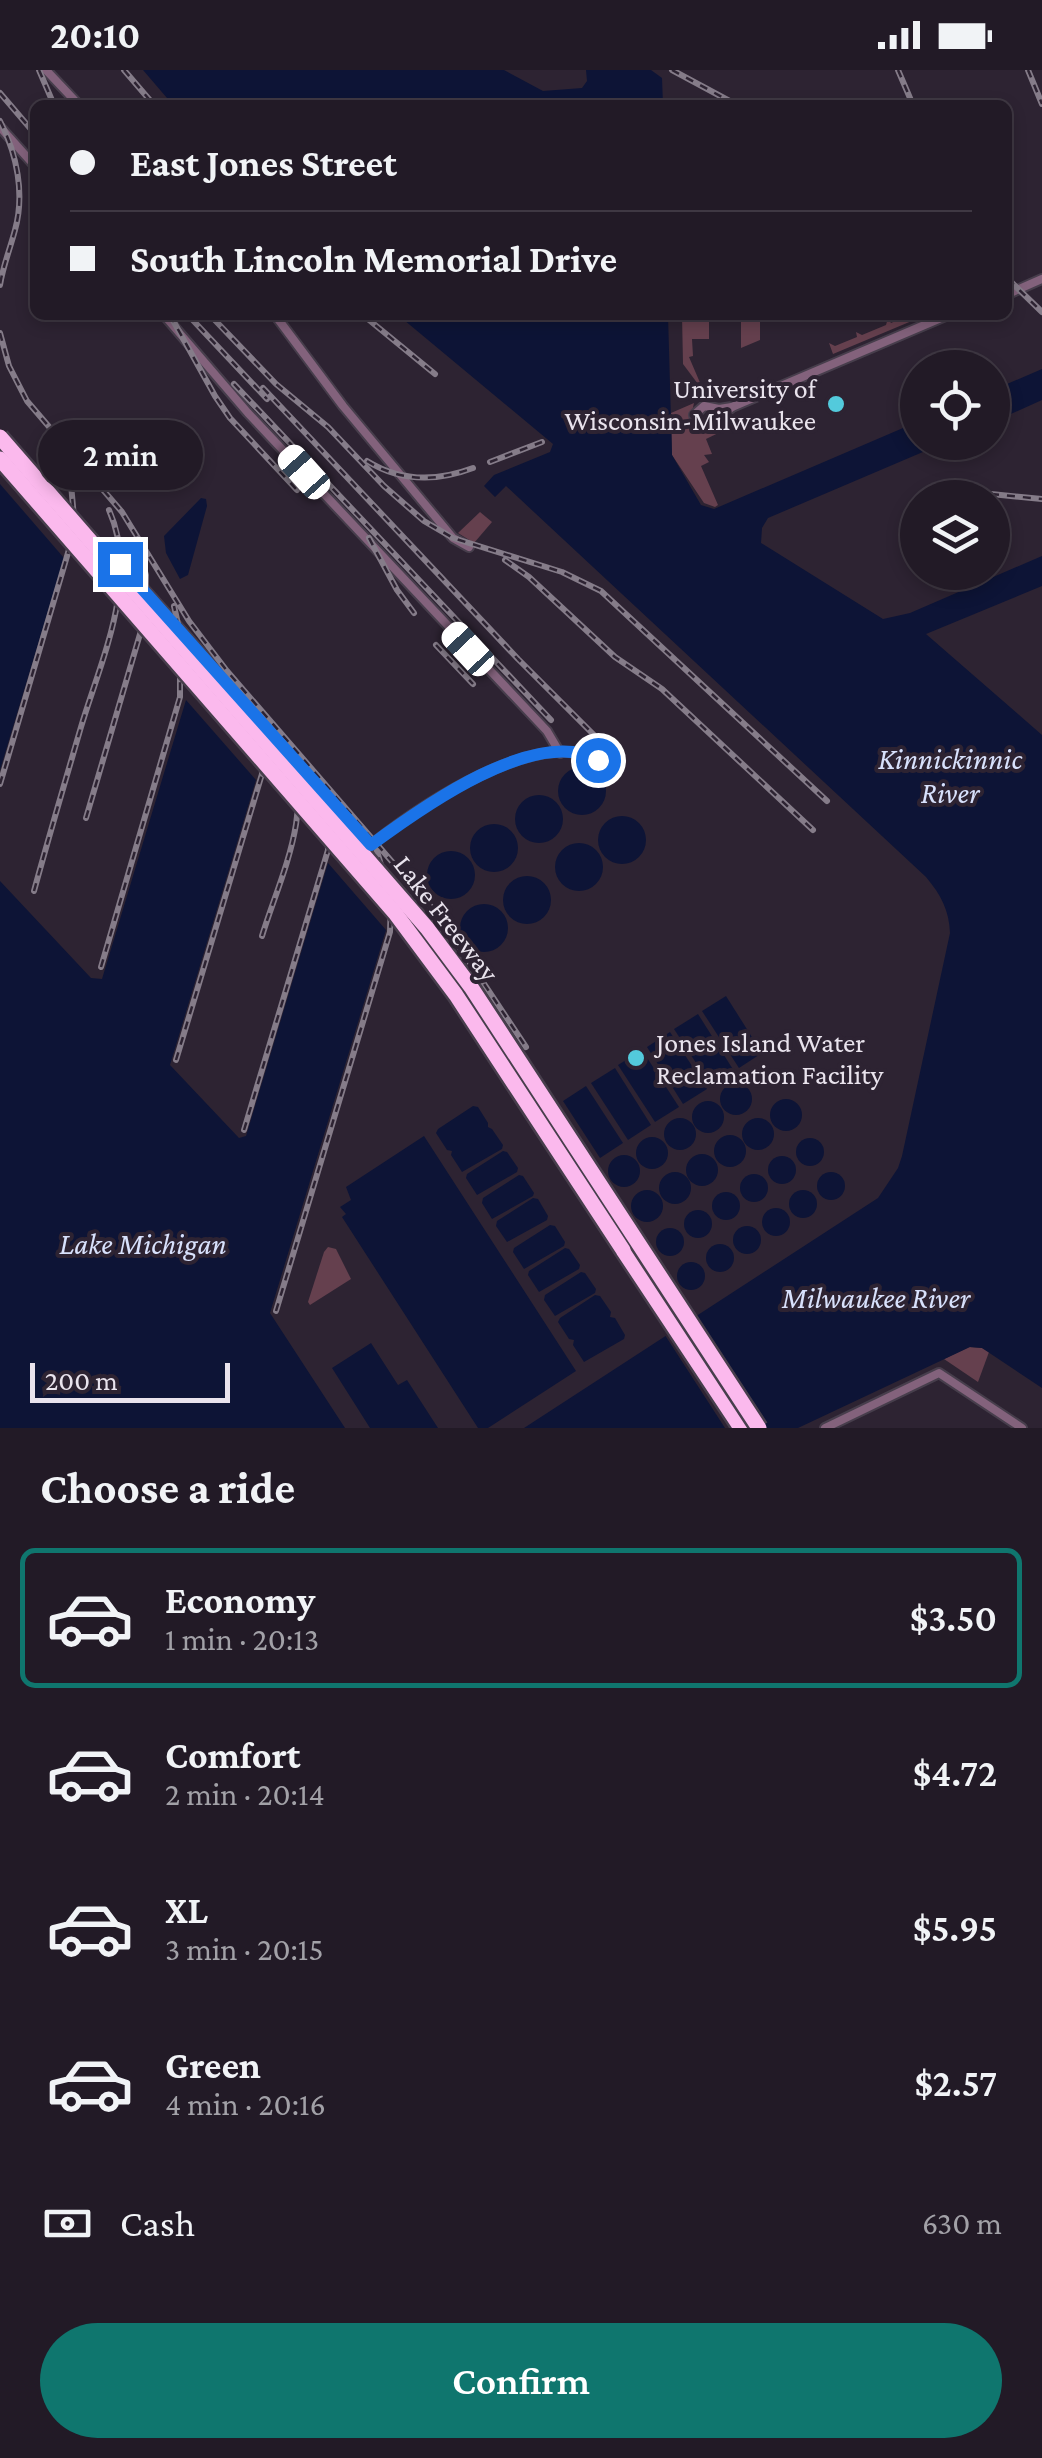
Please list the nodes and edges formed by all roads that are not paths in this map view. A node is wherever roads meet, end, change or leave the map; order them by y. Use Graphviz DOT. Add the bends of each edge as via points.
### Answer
graph roads {
  1 [pos="46,70"];
  2 [pos="74,100"];
  3 [pos="0,127"];
  4 [pos="30,160"];
  5 [pos="1042,279"];
  6 [pos="1012,292"];
  7 [pos="168,320"];
  8 [pos="279,320"];
  9 [pos="936,320"];
  10 [pos="732,406"];
  11 [pos="0,427"];
  12 [pos="0,438"];
  13 [pos="0,460"];
  14 [pos="469,547"];
  15 [pos="560,752"];
  16 [pos="598,760"];
  17 [pos="371,845"];
  18 [pos="741,1428"];
  19 [pos="759,1428"];
  20 [pos="825,1428"];
  21 [pos="1022,1428"];
  1 -- 2 [label="street"];
  3 -- 4 [label="street"];
  5 -- 6 [label="street"];
  7 -- 15 [label="street" via="548,731"];
  8 -- 14 [label="street" via="378,449 453,538"];
  9 -- 10 [label="street"];
  10 -- 10 [label="street" via="700,407 695,421 709,426"];
  11 -- 17 [label="street"];
  12 -- 19 [label="highway, Lake Freeway, bridge" via="427,928"];
  13 -- 18 [label="highway, Lake Freeway, bridge" via="395,912"];
  15 -- 16 [label="street" via="582,751"];
  15 -- 17 [label="street" via="493,770"];
  20 -- 21 [label="street" via="938,1373"];
}
